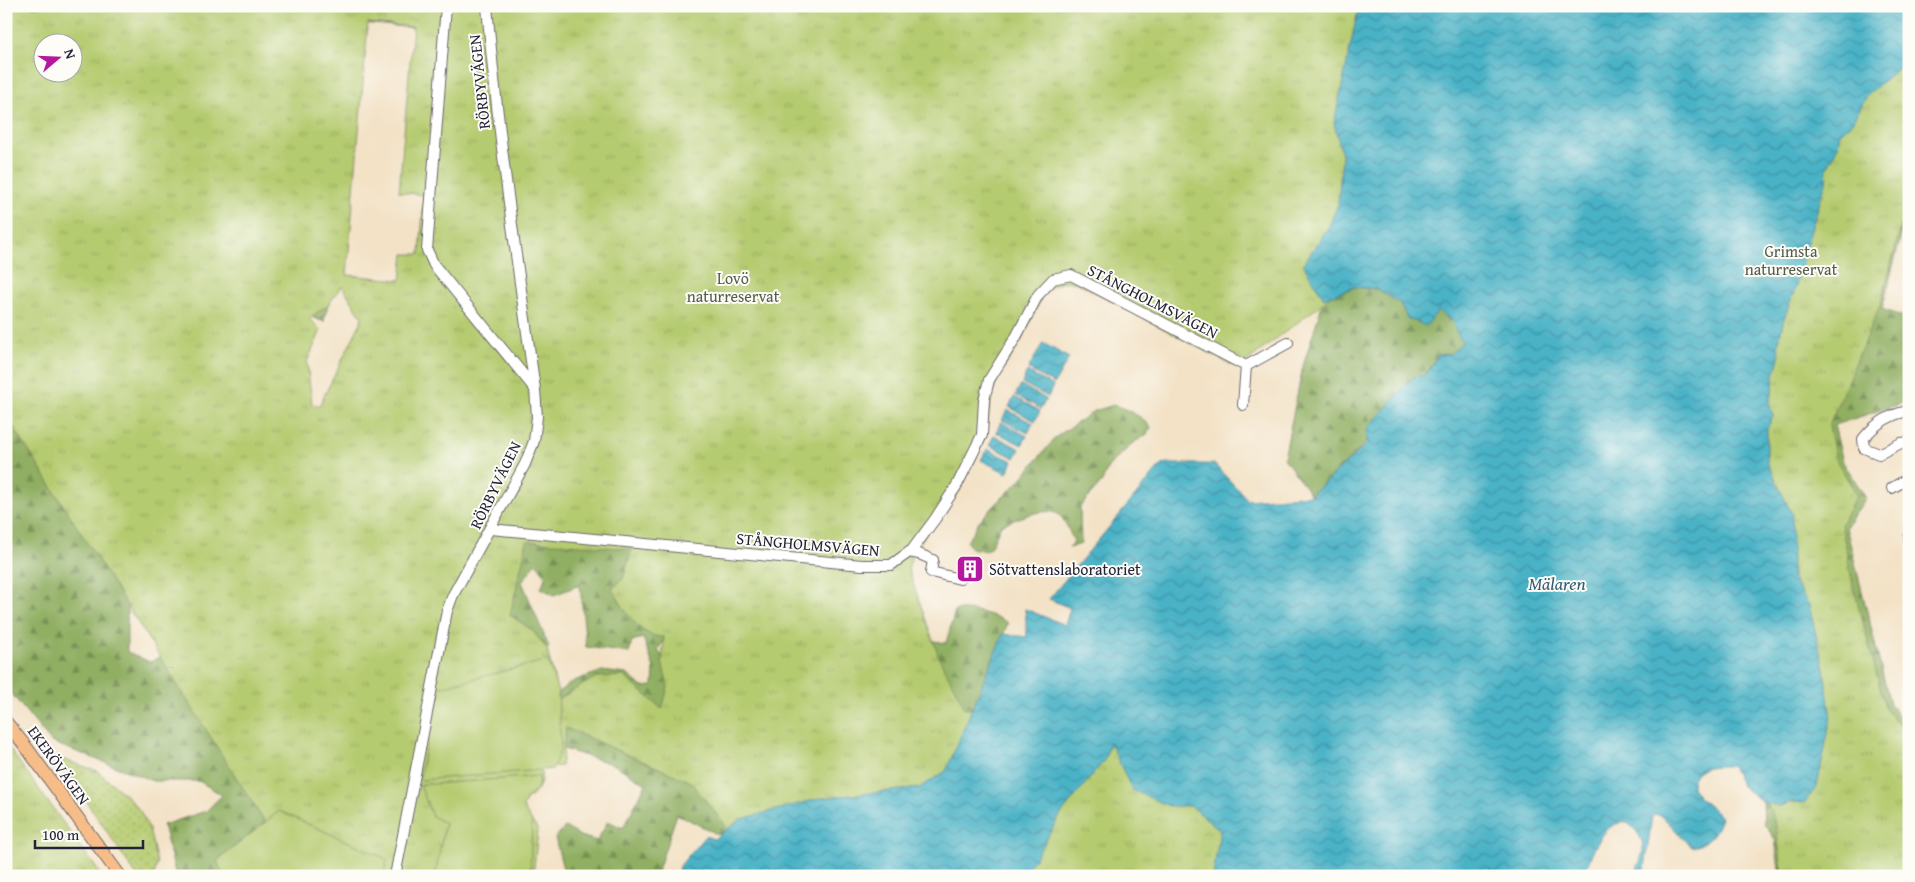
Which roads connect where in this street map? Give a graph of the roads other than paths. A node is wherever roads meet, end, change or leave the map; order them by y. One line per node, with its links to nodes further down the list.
1 (446, 6): 5 (street)
2 (487, 6): 5 (street, RÖRBYVÄGEN)
3 (1288, 343): 4 (street)
4 (1246, 366): 6 (street); 12 (street, STÅNGHOLMSVÄGEN)
5 (536, 389): 11 (street, RÖRBYVÄGEN)
6 (1243, 405)
7 (1909, 411): 8 (street)
8 (1909, 442)
9 (1909, 478): 10 (street)
10 (1892, 488)
11 (491, 529): 12 (street, STÅNGHOLMSVÄGEN); 16 (street, RÖRBYVÄGEN)
12 (909, 552): 13 (street)
13 (961, 576)
14 (6, 722): 15 (main road, EKERÖVÄGEN)
15 (120, 876)
16 (395, 876)

